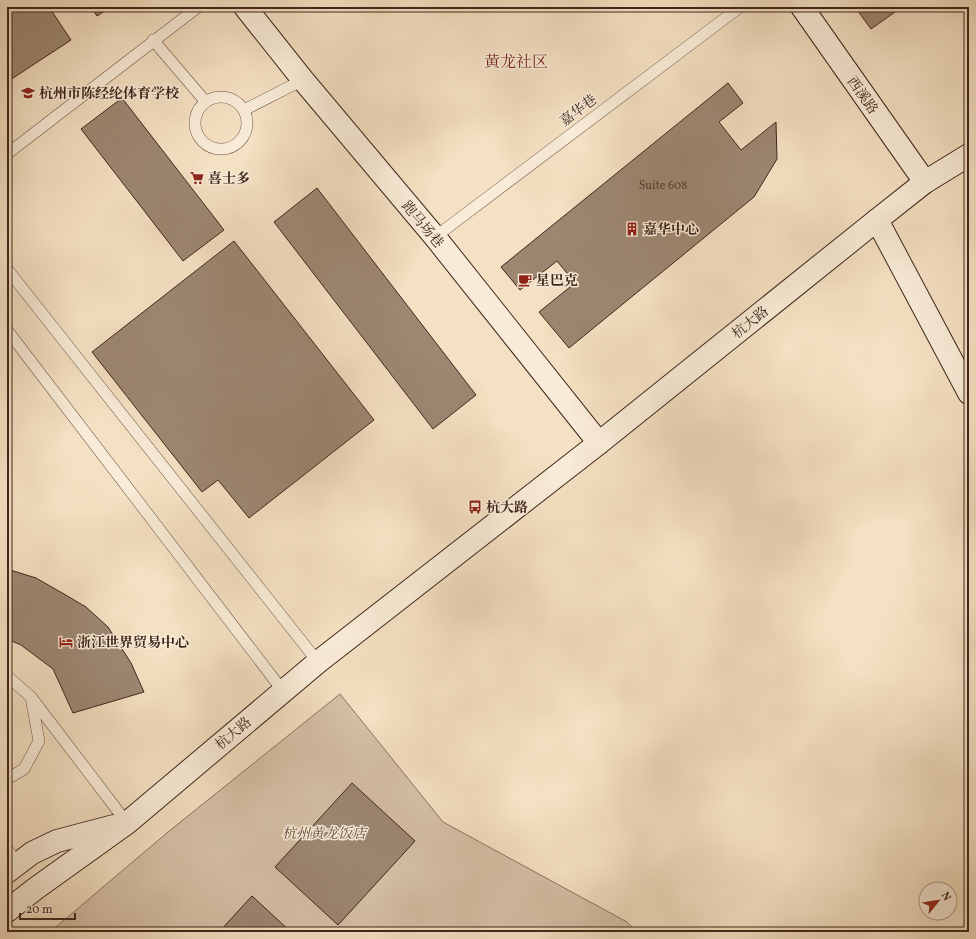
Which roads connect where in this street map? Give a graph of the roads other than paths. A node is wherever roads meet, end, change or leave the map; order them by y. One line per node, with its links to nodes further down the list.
1 (198, 7): 5 (lane)
2 (245, 7): 6 (main road, 跑马场巷)
3 (740, 7): 13 (lane, 嘉华巷)
4 (802, 7): 11 (main road, 西溪路)
5 (153, 40): 7 (lane); 9 (lane)
6 (303, 80): 8 (lane); 13 (main road, 跑马场巷)
7 (205, 101): 8 (lane); 8 (lane)
8 (244, 110)
9 (7, 154)
10 (969, 155): 11 (main road, 杭大路)
11 (925, 182): 12 (main road, 杭大路)
12 (877, 220): 16 (main road); 17 (main road, 杭大路)
13 (435, 237): 17 (main road, 跑马场巷)
14 (7, 269): 18 (lane)
15 (7, 330): 20 (lane)
16 (969, 393)
17 (599, 443): 18 (main road, 杭大路)
18 (318, 662): 20 (main road, 杭大路)
19 (7, 676): 21 (lane)
20 (283, 691): 23 (main road, 杭大路)
21 (31, 697): 22 (lane); 23 (lane)
22 (7, 779)
23 (127, 823): 24 (main road); 25 (main road, 杭大路)
24 (10, 861)
25 (7, 911)

